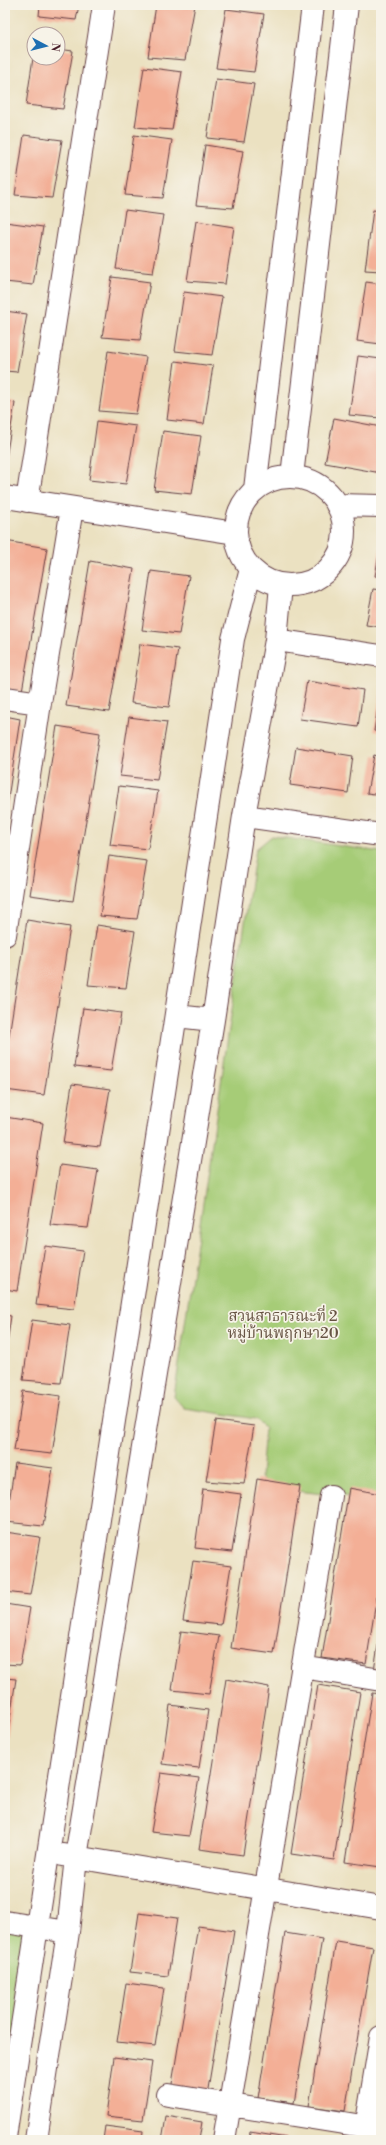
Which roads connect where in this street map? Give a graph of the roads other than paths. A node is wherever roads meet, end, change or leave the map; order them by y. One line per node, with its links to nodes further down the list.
1 (104, 5): 7 (street)
2 (313, 5): 5 (street)
3 (347, 5): 4 (street)
4 (292, 476): 5 (street); 8 (street)
5 (255, 489): 11 (street)
6 (5, 497): 7 (street)
7 (27, 501): 10 (street)
8 (337, 504): 9 (street); 13 (street)
9 (381, 506)
10 (72, 508): 11 (street); 17 (street)
11 (236, 533): 12 (street)
12 (251, 569): 13 (street); 22 (street)
13 (281, 585): 14 (street)
14 (276, 640): 15 (street); 18 (street)
15 (381, 656)
16 (5, 698): 17 (street)
17 (40, 703): 20 (street)
18 (244, 816): 19 (street); 23 (street)
19 (381, 835)
20 (8, 901): 21 (street)
21 (5, 935)
22 (176, 1016): 23 (street); 27 (street)
23 (213, 1020): 28 (street)
24 (331, 1496): 25 (street)
25 (302, 1667): 26 (street); 29 (street)
26 (381, 1680)
27 (48, 1852): 28 (street); 32 (street)
28 (76, 1857): 29 (street); 33 (street)
29 (266, 1889): 30 (street); 36 (street)
30 (381, 1908)
31 (5, 1922): 32 (street)
32 (36, 1928): 33 (street); 38 (street)
33 (68, 1932): 39 (street)
34 (381, 2037): 37 (street)
35 (168, 2095): 36 (street)
36 (230, 2105): 37 (street); 40 (street)
37 (371, 2132)
38 (5, 2137)
39 (36, 2140)
40 (224, 2140)

